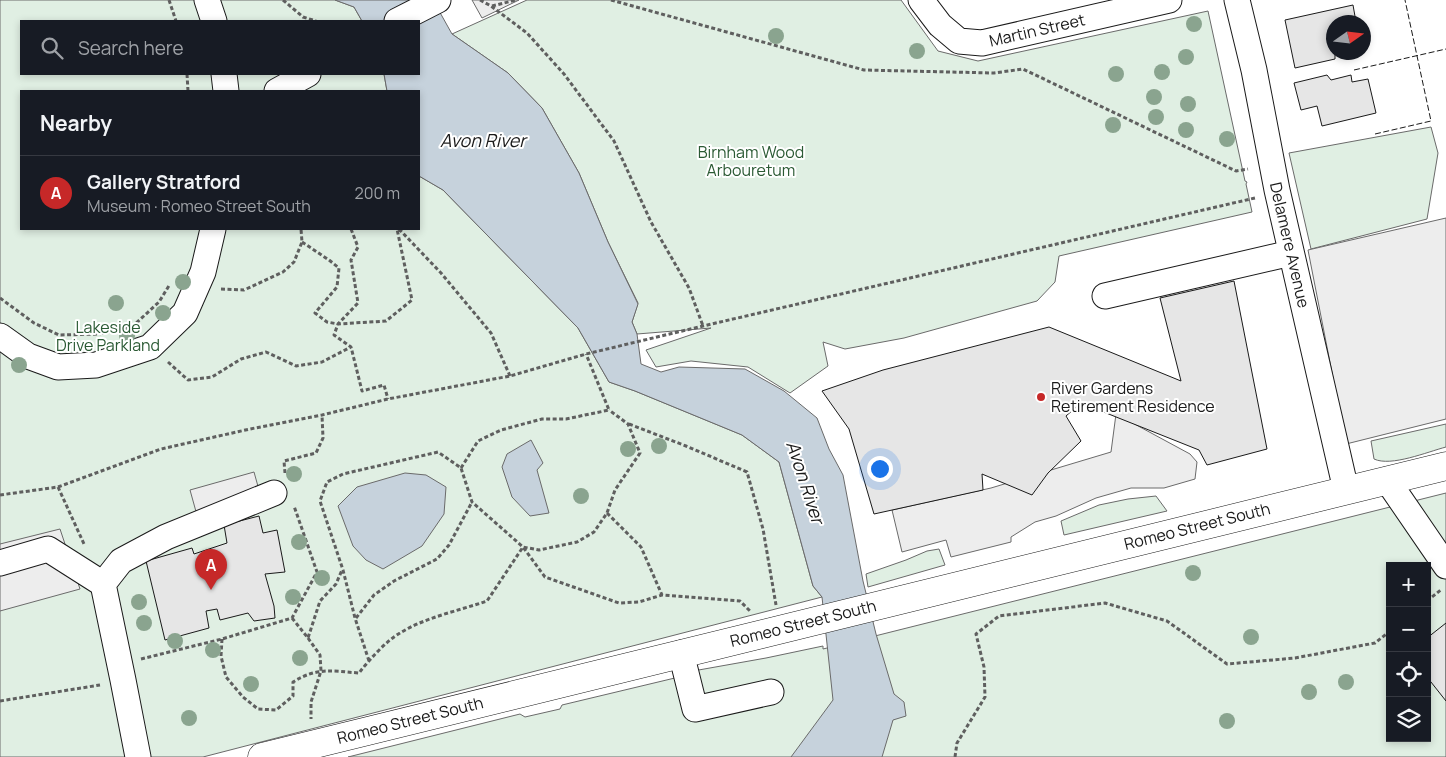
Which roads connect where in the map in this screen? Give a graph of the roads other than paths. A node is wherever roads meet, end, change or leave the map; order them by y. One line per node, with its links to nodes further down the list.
1 (207, 0): 6 (street)
2 (438, 0): 7 (street)
3 (921, 0): 4 (street, Martin Street)
4 (1169, 0)
5 (1237, 0): 13 (street, Delamere Avenue)
6 (214, 20)
7 (399, 20)
8 (224, 75): 10 (street)
9 (306, 75): 11 (street)
10 (226, 90)
11 (279, 90)
12 (218, 231): 15 (street)
13 (1291, 253): 14 (street); 19 (street, Delamere Avenue)
14 (1105, 296)
15 (0, 336)
16 (1446, 466): 17 (main road, Romeo Street South)
17 (1386, 480): 19 (main road, Romeo Street South); 21 (street)
18 (281, 490): 22 (street)
19 (1346, 490): 23 (main road, Romeo Street South)
20 (0, 563): 22 (street)
21 (1446, 566)
22 (102, 584): 25 (street)
23 (681, 653): 24 (street); 26 (main road, Romeo Street South)
24 (771, 692)
25 (138, 757)
26 (262, 757)

